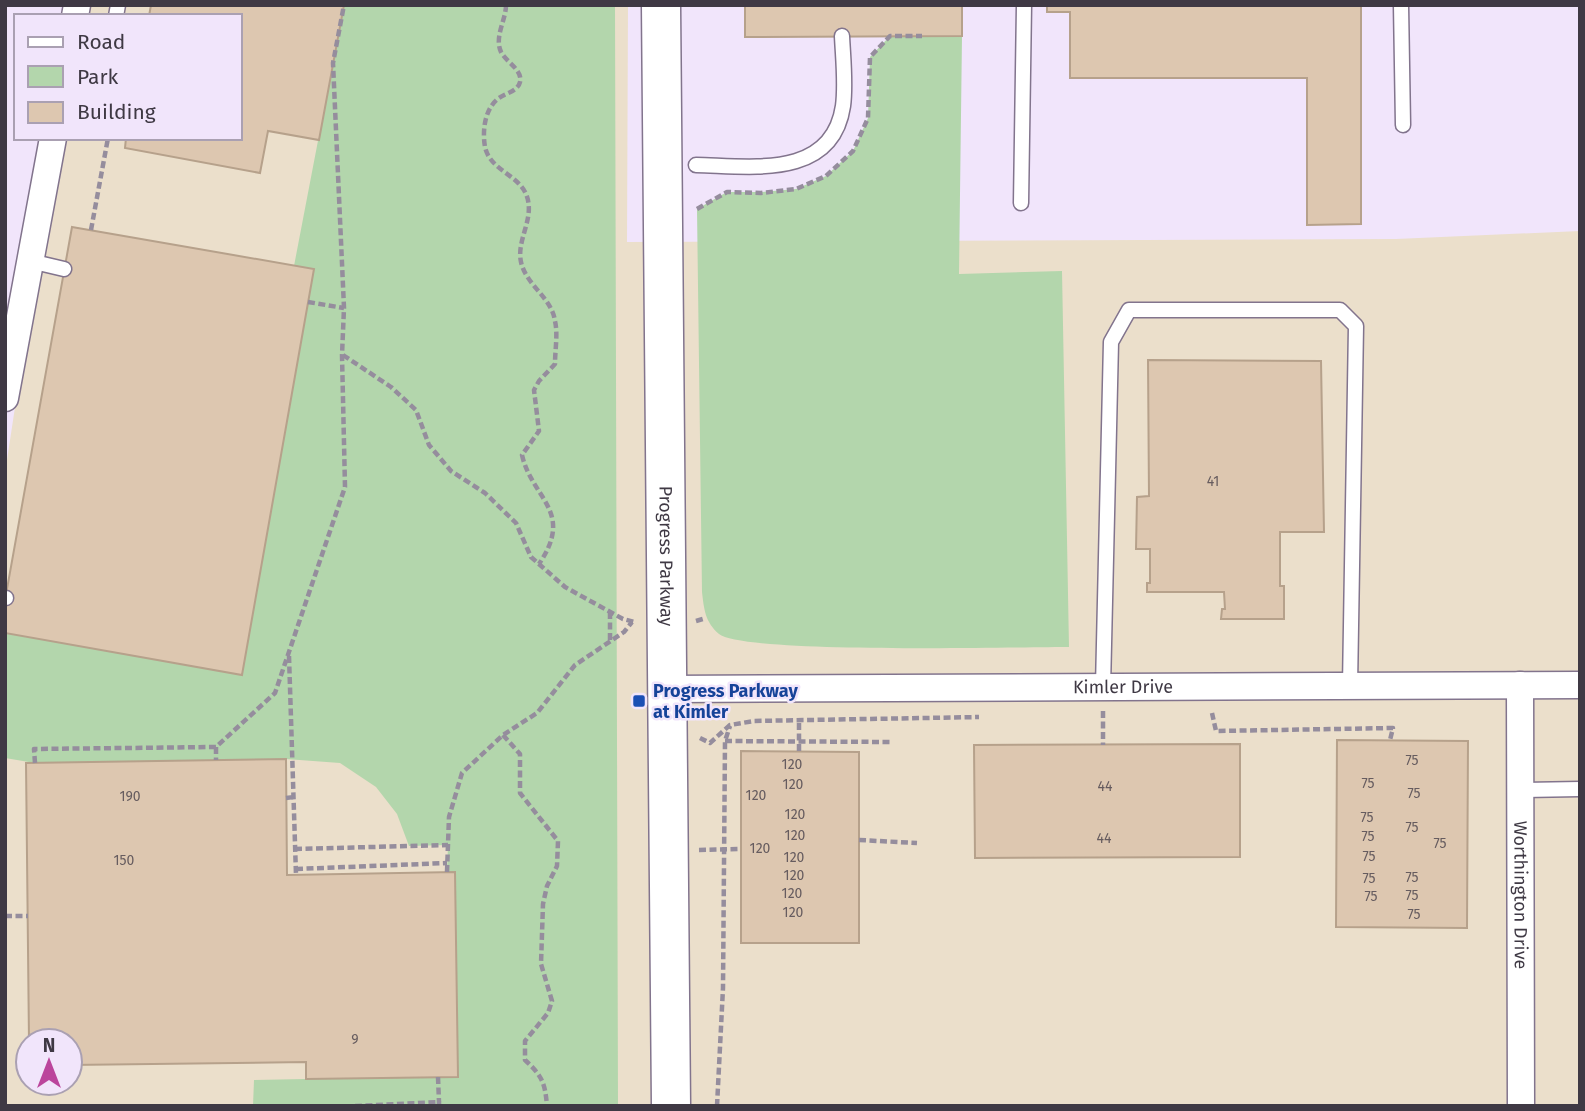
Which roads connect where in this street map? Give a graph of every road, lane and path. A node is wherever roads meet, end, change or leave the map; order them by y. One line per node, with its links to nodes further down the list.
1 (344, 5): 16 (path)
2 (506, 5): 19 (path)
3 (662, 5): 27 (street, Progress Parkway)
4 (1024, 5): 11 (lane)
5 (1401, 5): 7 (lane)
6 (842, 36): 10 (lane)
7 (1402, 125)
8 (53, 140): 13 (street)
9 (108, 140): 12 (path)
10 (696, 165)
11 (1021, 203)
12 (91, 230)
13 (30, 261): 14 (lane); 18 (street)
14 (64, 269)
15 (308, 302): 16 (path)
16 (344, 308): 17 (path)
17 (342, 355): 19 (path); 22 (path)
18 (5, 398)
19 (539, 564): 20 (path)
20 (610, 611): 21 (path); 21 (path)
21 (610, 641): 33 (path)
22 (289, 652): 38 (path); 43 (path)
23 (1520, 685): 24 (street, Kimler Drive); 25 (street, Kimler Drive); 42 (street, Worthington Drive)
24 (1580, 685)
25 (1350, 686): 26 (street, Kimler Drive); 26 (lane)
26 (1103, 687): 27 (street, Kimler Drive)
27 (668, 690): 49 (street, Progress Parkway)
28 (1198, 713): 34 (path)
29 (1103, 714): 30 (path)
30 (1090, 715)
31 (983, 717): 32 (path)
32 (730, 725): 35 (path); 37 (path)
33 (503, 735): 47 (path); 59 (path)
34 (1390, 740)
35 (725, 741): 36 (path); 50 (path)
36 (892, 741)
37 (710, 743)
38 (216, 747): 39 (path); 40 (path)
39 (216, 760)
40 (35, 763)
41 (1580, 789): 42 (lane)
42 (1520, 790): 62 (street, Worthington Drive)
43 (294, 797): 44 (path); 48 (path)
44 (286, 798)
45 (859, 840): 46 (path)
46 (917, 844)
47 (448, 845): 48 (path); 52 (path)
48 (295, 849): 52 (path)
49 (670, 849): 50 (path); 60 (street, Progress Parkway)
50 (724, 849): 51 (path); 61 (path)
51 (741, 849)
52 (447, 863): 53 (path)
53 (447, 872)
54 (5, 916): 55 (path)
55 (28, 916)
56 (438, 1077): 57 (path)
57 (439, 1104): 58 (path)
58 (355, 1106)
59 (547, 1106)
60 (671, 1106)
61 (717, 1106)
62 (1521, 1106)

